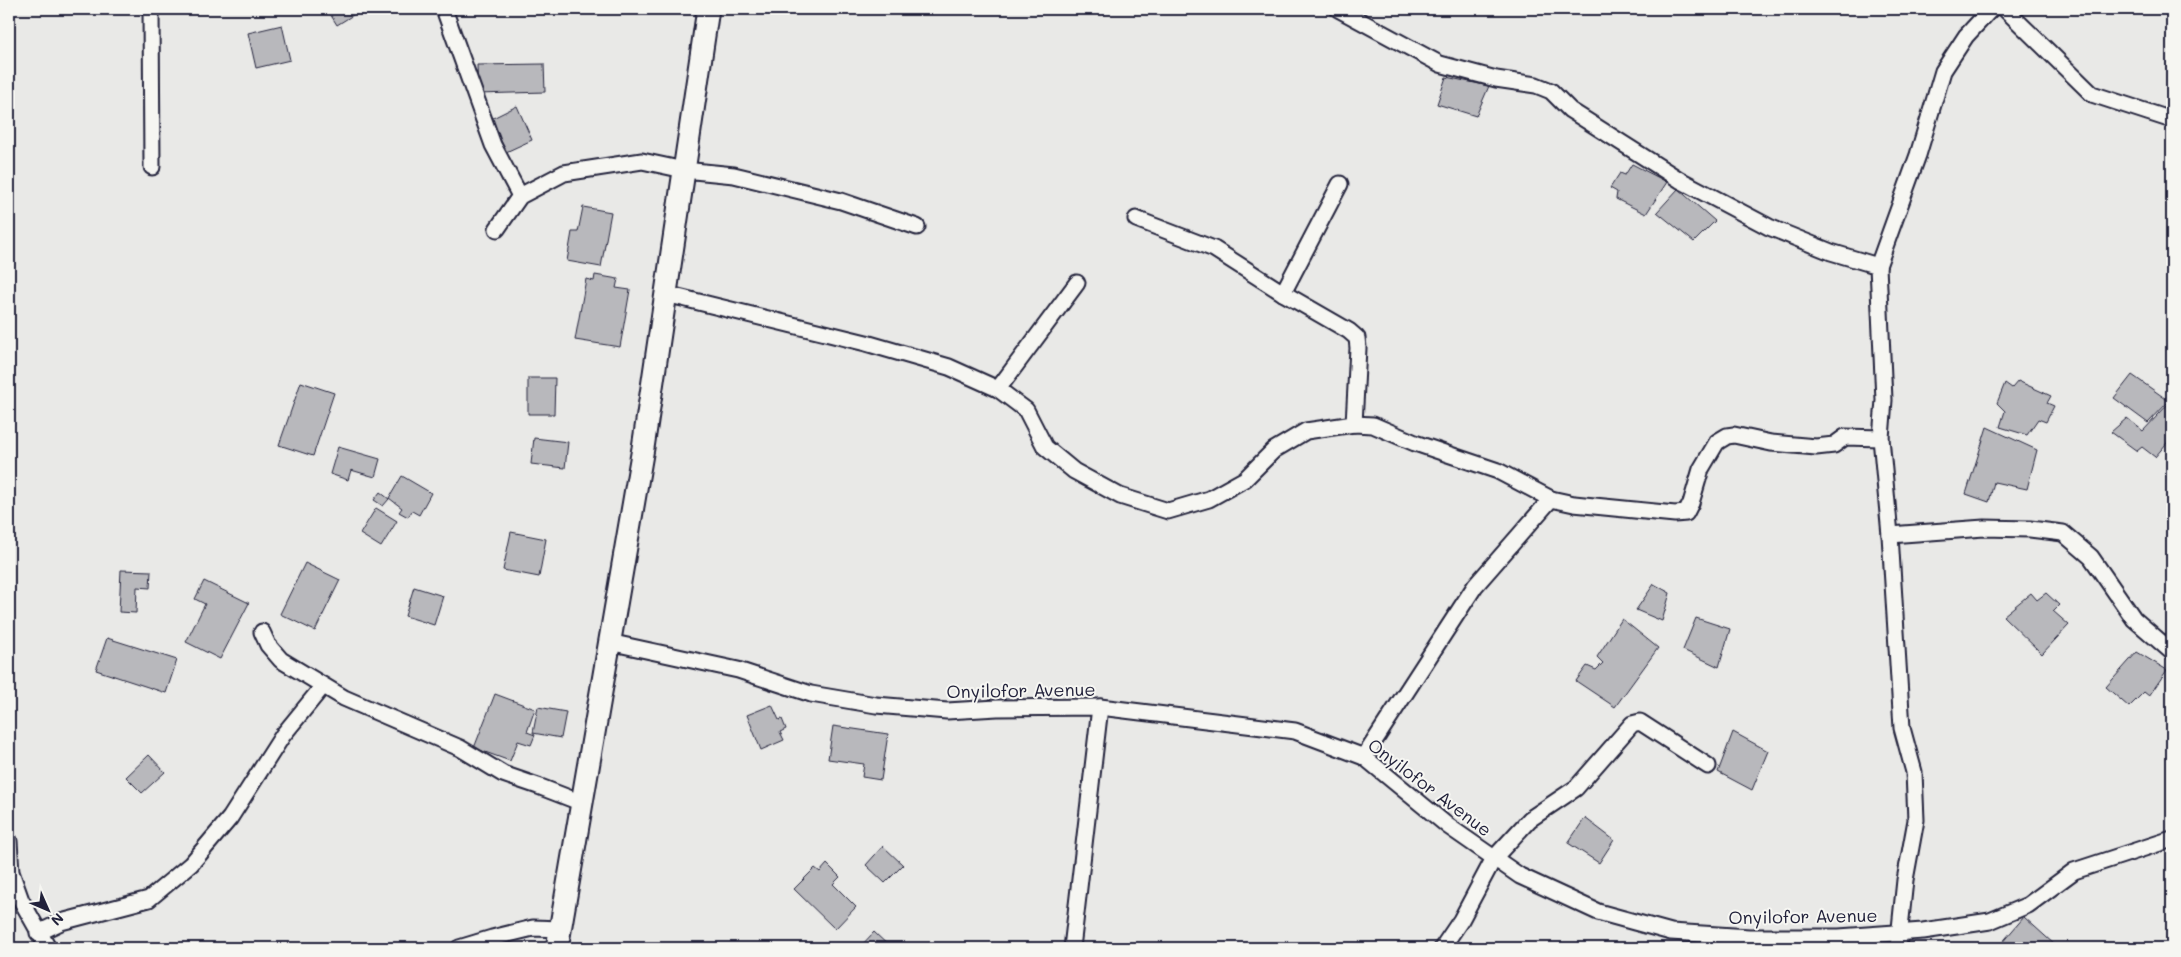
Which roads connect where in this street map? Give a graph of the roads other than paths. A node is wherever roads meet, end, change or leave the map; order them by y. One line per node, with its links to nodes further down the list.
1 (151, 9): 8 (street)
2 (444, 9): 11 (street)
3 (708, 9): 9 (main road)
4 (1338, 9): 15 (street)
5 (1991, 9): 15 (street)
6 (2005, 9): 7 (street)
7 (2172, 120)
8 (152, 167)
9 (684, 170): 11 (street); 13 (street); 18 (main road)
10 (1340, 184): 17 (street)
11 (520, 196): 14 (street)
12 (1136, 219): 17 (street)
13 (917, 227)
14 (497, 229)
15 (1878, 266): 21 (street)
16 (1077, 283): 19 (street)
17 (1283, 293): 20 (street)
18 (666, 294): 19 (street); 25 (main road)
19 (998, 389): 20 (street)
20 (1354, 424): 22 (street)
21 (1881, 438): 22 (street); 23 (street)
22 (1551, 499): 29 (street)
23 (1890, 535): 26 (street); 36 (street)
24 (262, 632): 27 (street)
25 (609, 642): 28 (street, Onyilofor Avenue); 31 (main road)
26 (2172, 652)
27 (323, 686): 31 (street); 35 (street)
28 (1100, 707): 29 (street, Onyilofor Avenue); 40 (street)
29 (1364, 757): 34 (street, Onyilofor Avenue)
30 (1708, 766): 34 (street)
31 (582, 803): 37 (main road)
32 (2172, 839): 36 (street, Onyilofor Avenue)
33 (9, 840): 35 (street)
34 (1494, 858): 36 (street, Onyilofor Avenue); 41 (street)
35 (38, 933): 38 (street)
36 (1899, 933): 42 (street)
37 (559, 939): 39 (street)
38 (48, 948)
39 (459, 948)
40 (1072, 948)
41 (1442, 948)
42 (1898, 948)

